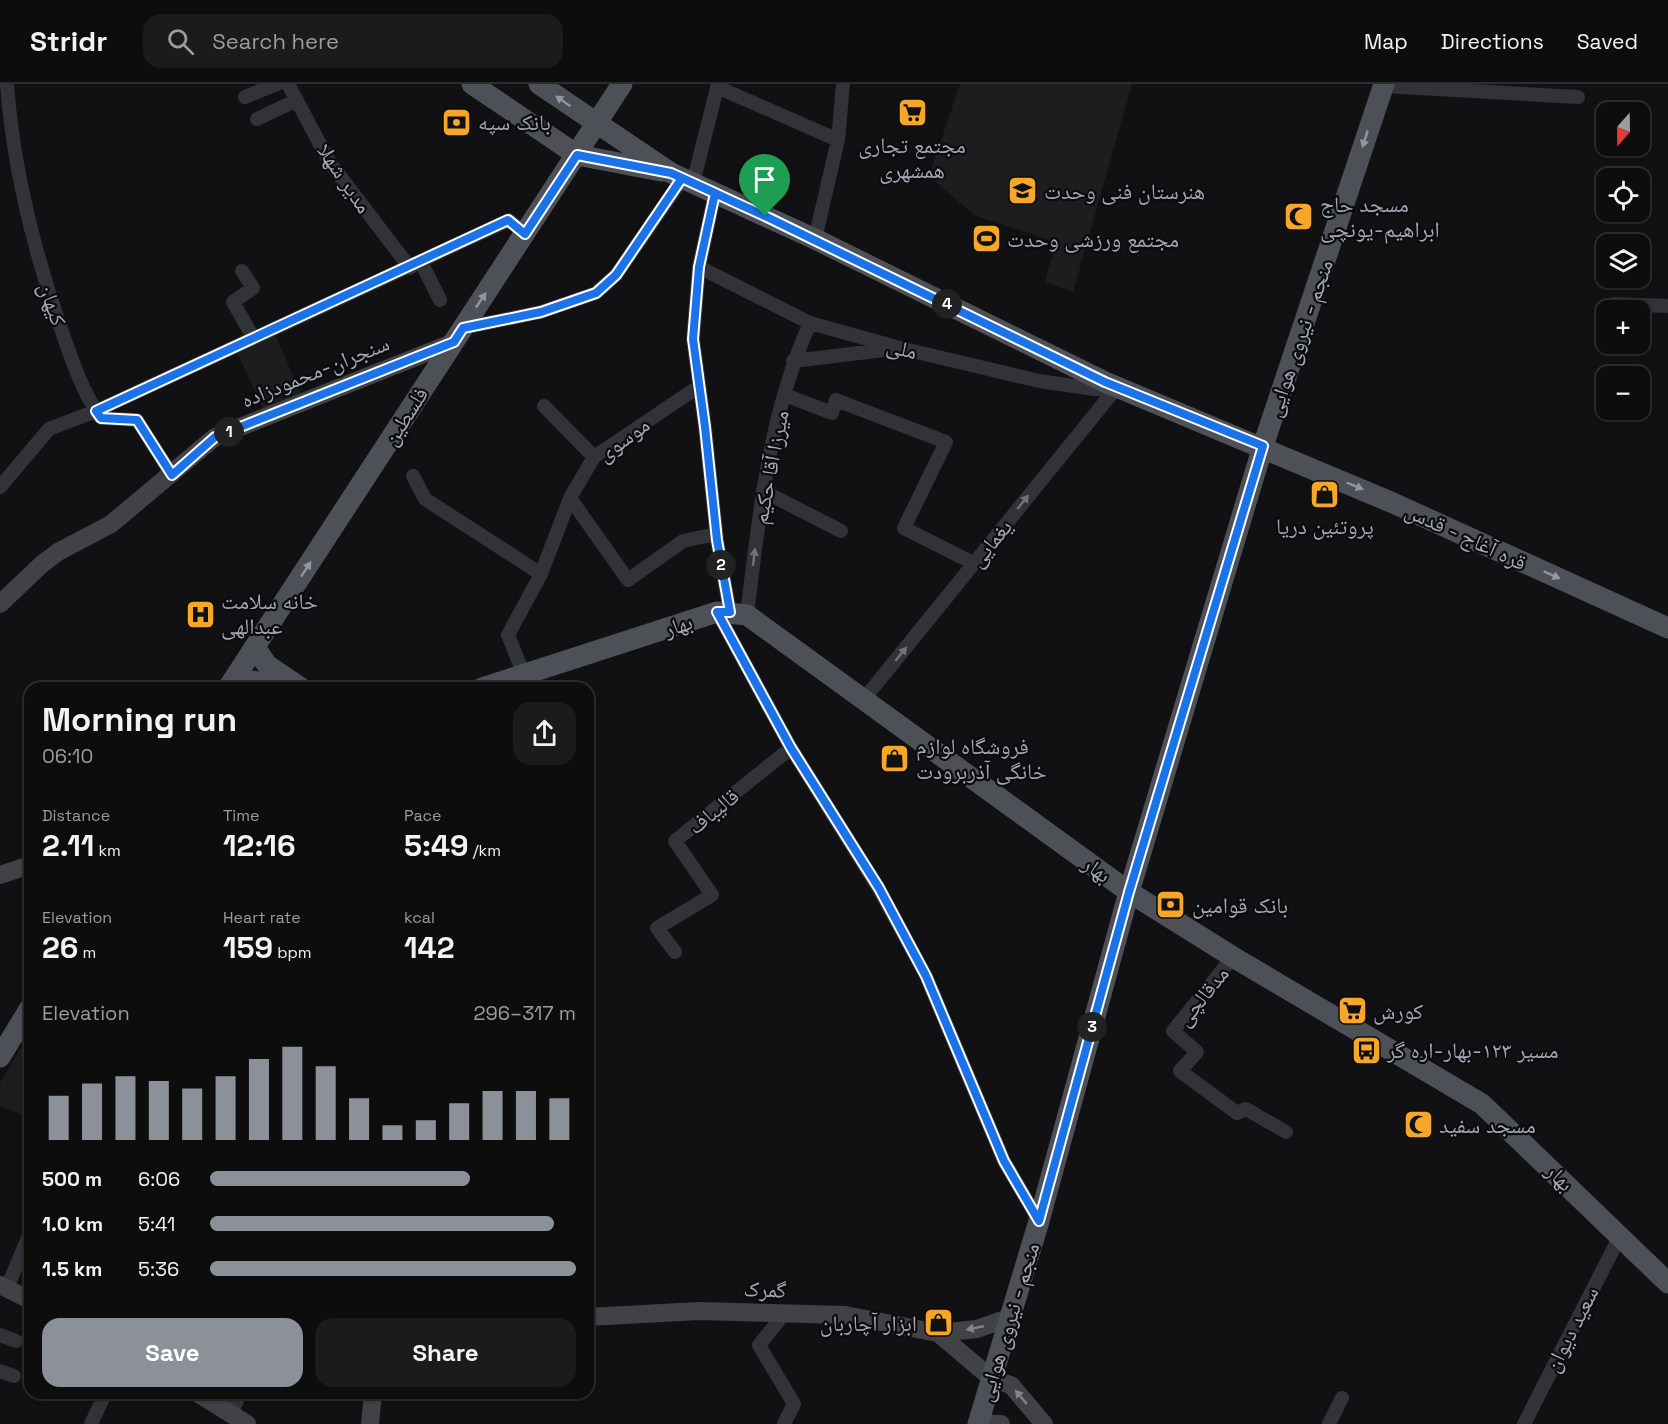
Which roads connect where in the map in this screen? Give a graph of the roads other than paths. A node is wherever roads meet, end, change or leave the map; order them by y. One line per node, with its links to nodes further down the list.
1 (8, 84): 37 (street, کیهان)
2 (277, 84): 11 (street)
3 (288, 84): 13 (street, مدیر شهلا)
4 (472, 84): 17 (main road)
5 (539, 84): 15 (main road, one-way to 5)
6 (608, 84): 15 (main road, فلسطین)
7 (622, 84): 15 (main road, فلسطین)
8 (843, 84): 16 (street)
9 (1384, 85): 12 (street); 38 (main road, منجم - نیروی هوایی, one-way to 38)
10 (717, 86): 16 (street); 18 (street)
11 (245, 97)
12 (1578, 98)
13 (297, 100): 14 (street); 22 (street, مدیر شهلا)
14 (256, 119)
15 (593, 121): 17 (main road, فلسطین); 18 (main road)
16 (838, 140): 21 (street)
17 (572, 151): 18 (main road); 20 (main road, فلسطین)
18 (682, 178): 19 (main road, قره آغاج - قدس); 29 (street)
19 (715, 193): 21 (main road, قره آغاج - قدس); 23 (street)
20 (525, 234): 22 (street); 29 (main road, فلسطین, one-way to 20)
21 (815, 239): 34 (main road, قره آغاج - قدس)
22 (416, 265): 25 (street, مدیر شهلا); 30 (street)
23 (699, 267): 28 (street, ملی); 33 (street)
24 (242, 271): 30 (street)
25 (440, 300)
26 (1650, 305): 27 (street)
27 (1668, 306)
28 (810, 323): 31 (street, ملی); 32 (street, میرزا آقا حکیم)
29 (458, 335): 40 (street, سنجران-محمودزاده); 52 (main road, فلسطین, one-way to 29)
30 (253, 337): 37 (street)
31 (900, 348): 32 (street); 34 (street, ملی)
32 (793, 361): 35 (street, میرزا آقا حکیم)
33 (698, 387): 39 (street, موسوی); 46 (street)
34 (1117, 387): 38 (main road, قره آغاج - قدس); 47 (street, یغمایی, one-way to 34)
35 (784, 395): 43 (street, میرزا آقا حکیم); 47 (street)
36 (544, 406): 39 (street)
37 (96, 411): 40 (street); 42 (street)
38 (1263, 446): 51 (main road, قره آغاج - قدس, one-way to 51); 61 (main road, منجم - نیروی هوایی)
39 (594, 457): 44 (street, موسوی)
40 (172, 475): 49 (street, سنجران-محمودزاده)
41 (413, 476): 48 (street)
42 (0, 487)
43 (763, 491): 45 (street); 50 (street, میرزا آقا حکیم, one-way to 43)
44 (570, 498): 46 (street); 48 (street, موسوی)
45 (841, 531)
46 (716, 534): 50 (street)
47 (974, 563): 57 (street, یغمایی, one-way to 47)
48 (541, 574): 53 (street, موسوی)
49 (0, 604)
50 (731, 613): 53 (main road, بهار); 57 (main road, بهار); 58 (street)
51 (1668, 627)
52 (255, 647): 54 (main road, فلسطین); 55 (main road)
53 (524, 675): 56 (main road, بهار)
54 (232, 682)
55 (292, 682)
56 (501, 682)
57 (864, 699): 61 (main road, بهار)
58 (791, 748): 62 (street, قالیباف); 67 (street)
59 (24, 867): 60 (street)
60 (0, 875)
61 (1129, 892): 63 (main road, بهار); 67 (main road, منجم - نیروی هوایی)
62 (675, 952)
63 (1233, 957): 66 (street, مدقالچی); 68 (main road, بهار)
64 (24, 1016): 65 (main road)
65 (3, 1045)
66 (1286, 1132)
67 (1039, 1221): 75 (main road, منجم - نیروی هوایی)
68 (1620, 1236): 70 (main road, بهار); 96 (street, سعید دیوان)
69 (24, 1245): 71 (street)
70 (1668, 1283)
71 (4, 1287): 72 (street)
72 (24, 1297)
73 (784, 1314): 74 (street, گمرک); 76 (street, گمرک); 91 (street)
74 (594, 1317)
75 (1011, 1317): 76 (street, گمرک, one-way to 76); 81 (main road, منجم - نیروی هوایی)
76 (938, 1333): 81 (street, گمرک)
77 (0, 1335): 78 (street)
78 (16, 1341)
79 (0, 1371): 80 (street)
80 (14, 1376)
81 (992, 1379): 92 (main road, منجم - نیروی هوایی); 94 (street, گمرک, one-way to 81)
82 (1342, 1398): 95 (street)
83 (103, 1399): 88 (street)
84 (207, 1399): 87 (street)
85 (238, 1399): 87 (street)
86 (372, 1399): 90 (street)
87 (231, 1414): 89 (street)
88 (91, 1424)
89 (247, 1424)
90 (370, 1424)
91 (784, 1424)
92 (978, 1424): 93 (street)
93 (1001, 1424)
94 (1044, 1424)
95 (1329, 1424)
96 (1524, 1424)

